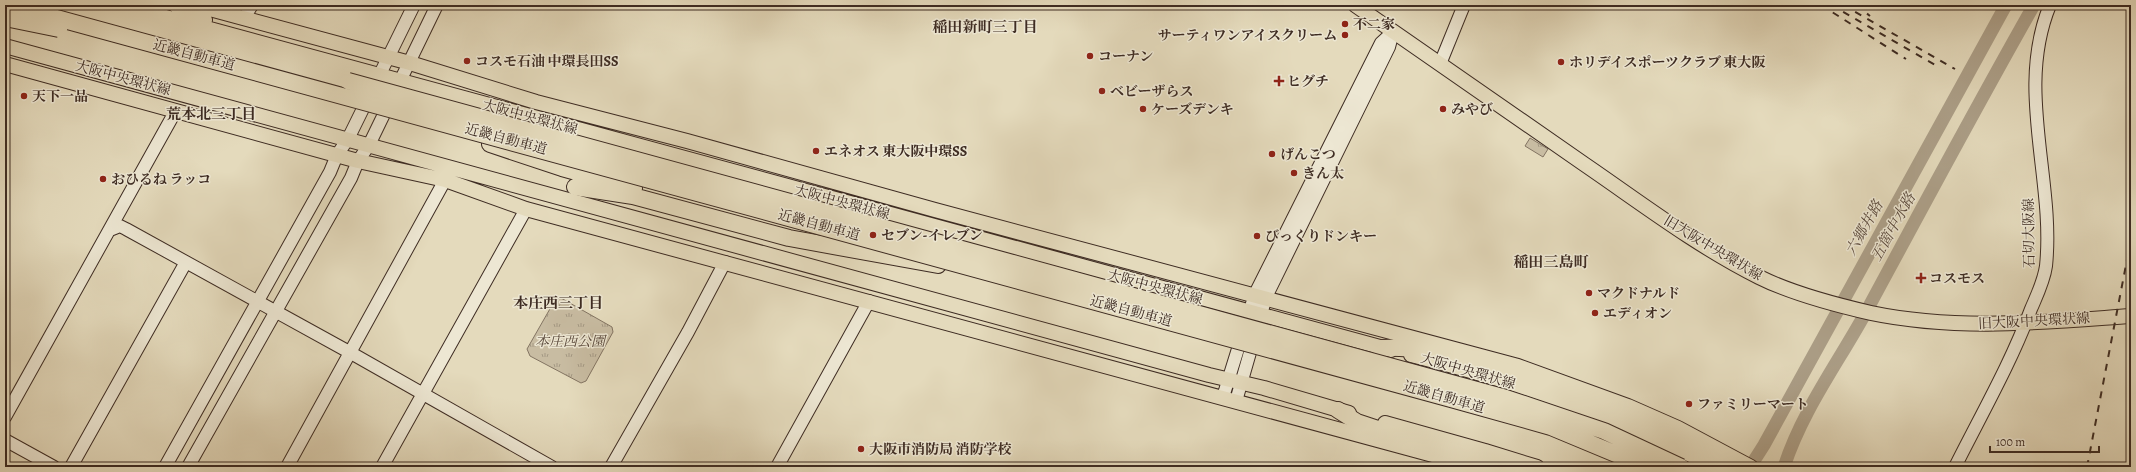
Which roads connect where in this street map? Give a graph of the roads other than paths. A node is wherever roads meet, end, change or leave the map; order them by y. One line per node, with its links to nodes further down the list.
1 (9, 5): 19 (highway, 近畿自動車道, bridge)
2 (14, 5): 15 (street)
3 (68, 5): 25 (highway, 近畿自動車道)
4 (175, 5): 17 (main road)
5 (195, 5): 14 (main road)
6 (252, 5): 14 (street)
7 (414, 5): 20 (street)
8 (437, 5): 21 (street)
9 (1355, 5): 16 (main road, 旧大阪中央環状線)
10 (1464, 5): 23 (street)
11 (2050, 5): 55 (street, 石切大阪線)
12 (123, 6): 17 (main road, 大阪中央環状線); 25 (highway)
13 (5, 18): 19 (highway, bridge)
14 (244, 18): 20 (main road)
15 (5, 22)
16 (1393, 32): 23 (main road, 旧大阪中央環状線); 48 (street)
17 (246, 39): 24 (main road, 大阪中央環状線)
18 (5, 46): 27 (main road, 大阪中央環状線)
19 (174, 50): 29 (highway, 近畿自動車道, bridge)
20 (389, 58): 21 (main road); 24 (street)
21 (410, 63): 26 (street); 33 (main road)
22 (5, 64): 28 (main road)
23 (1440, 64): 55 (main road, 旧大阪中央環状線)
24 (381, 76): 26 (main road, 大阪中央環状線); 32 (street)
25 (348, 81): 80 (highway, 近畿自動車道, bridge)
26 (401, 82): 30 (main road, 大阪中央環状線); 34 (street)
27 (206, 101): 31 (main road); 32 (main road, 大阪中央環状線)
28 (175, 112): 31 (main road); 41 (street)
29 (414, 114): 42 (highway, bridge); 47 (highway, 近畿自動車道, bridge)
30 (581, 130): 33 (main road); 43 (main road, 大阪中央環状線)
31 (261, 135): 35 (main road)
32 (348, 139): 34 (main road, 大阪中央環状線); 35 (street)
33 (688, 140): 40 (main road)
34 (369, 145): 36 (street); 44 (main road, 大阪中央環状線)
35 (337, 155): 36 (main road); 50 (street)
36 (358, 161): 37 (main road); 51 (street)
37 (445, 180): 39 (main road); 58 (street)
38 (576, 187): 47 (highway, bridge)
39 (526, 209): 46 (main road); 61 (street)
40 (935, 210): 43 (main road); 48 (main road)
41 (110, 230): 45 (street); 64 (street)
42 (859, 236)
43 (1015, 249): 53 (main road, 大阪中央環状線)
44 (755, 252): 52 (main road); 59 (main road, 大阪中央環状線)
45 (186, 262): 50 (street); 68 (street)
46 (725, 262): 49 (main road); 74 (street)
47 (1041, 286): 79 (highway, 近畿自動車道, bridge)
48 (1261, 296): 53 (street); 66 (main road)
49 (869, 301): 52 (main road); 75 (street)
50 (258, 302): 51 (street); 69 (street)
51 (275, 312): 58 (street); 70 (street)
52 (908, 312): 56 (main road)
53 (1255, 314): 57 (main road, 大阪中央環状線); 60 (street)
54 (2131, 316): 55 (main road, 旧大阪中央環状線)
55 (2027, 323): 82 (street, 石切大阪線)
56 (980, 331): 59 (main road); 62 (main road)
57 (1380, 348): 66 (highway); 81 (main road, 大阪中央環状線)
58 (351, 353): 61 (street); 71 (street)
59 (1146, 358): 60 (main road, 大阪中央環状線)
60 (1234, 381): 62 (street); 63 (main road, 大阪中央環状線)
61 (423, 395): 72 (street); 73 (street)
62 (1230, 399): 76 (main road)
63 (1338, 410): 77 (highway); 78 (main road, 大阪中央環状線)
64 (5, 417)
65 (5, 440): 67 (street)
66 (1744, 466)
67 (54, 467)
68 (71, 467)
69 (165, 467)
70 (188, 467)
71 (287, 467)
72 (382, 467)
73 (552, 467)
74 (611, 467)
75 (777, 467)
76 (1477, 467)
77 (1506, 467)
78 (1537, 467)
79 (1647, 467)
80 (1681, 467)
81 (1715, 467)
82 (1955, 467)

